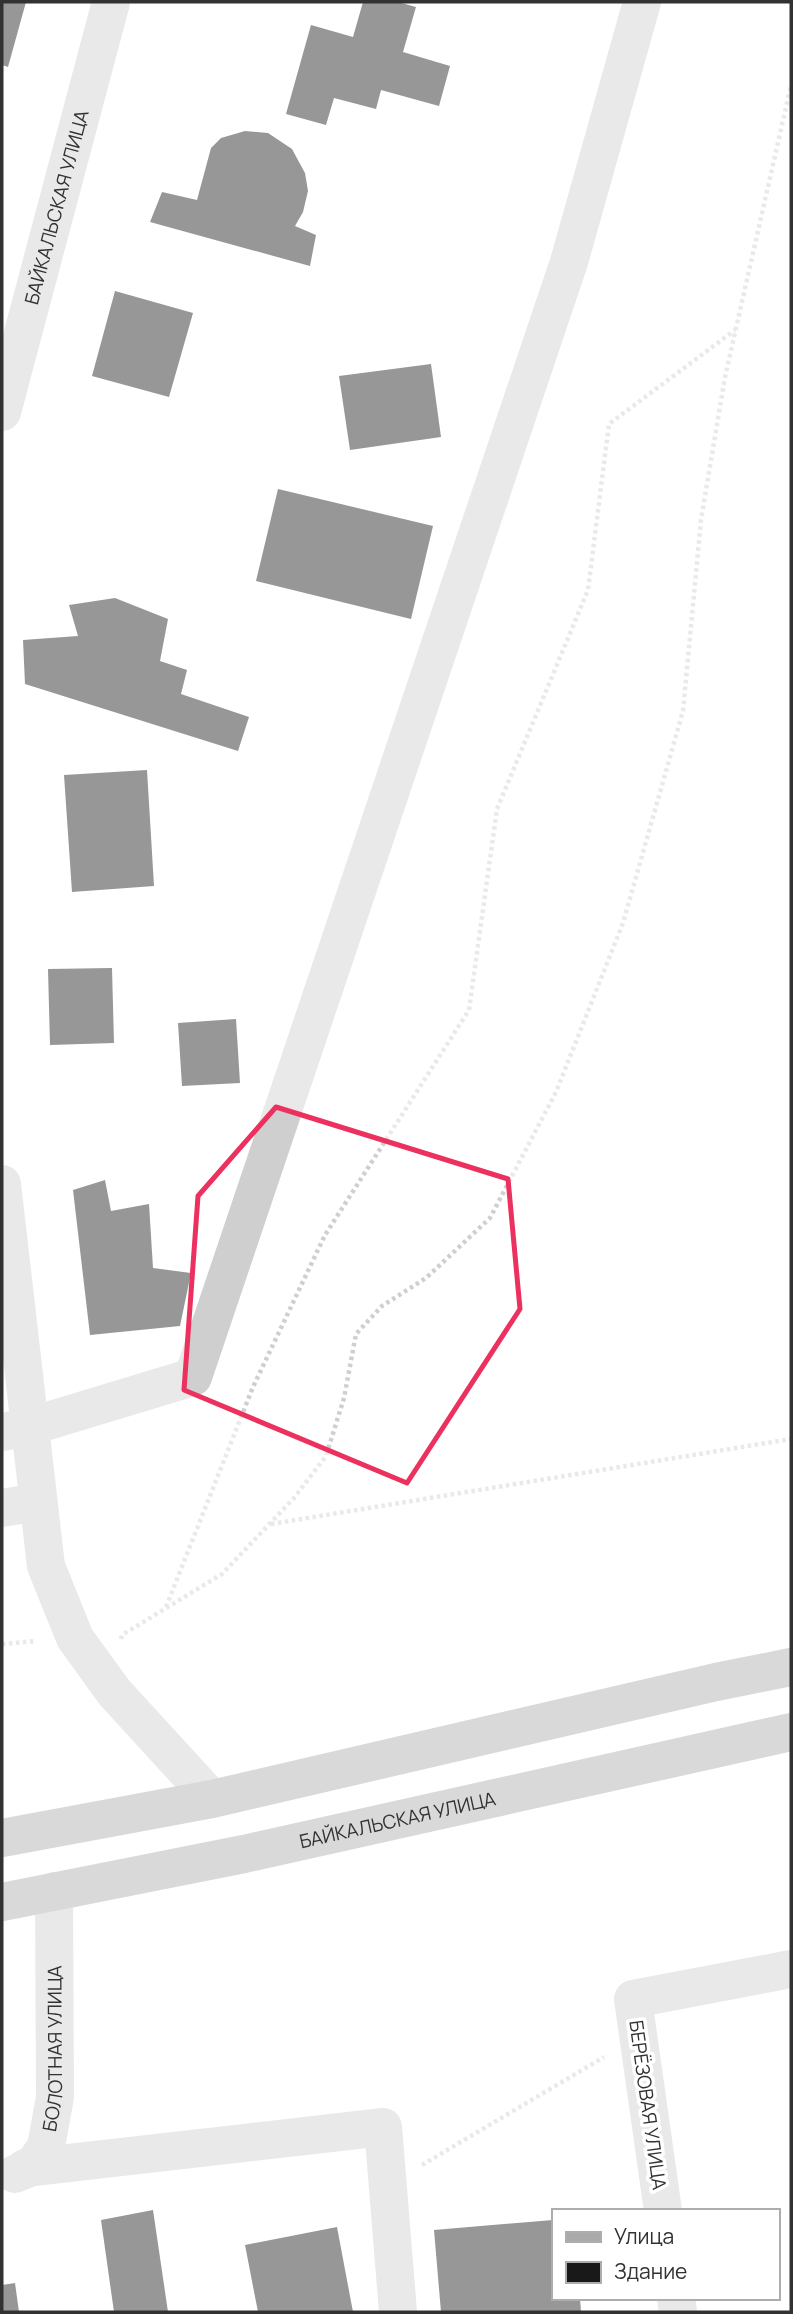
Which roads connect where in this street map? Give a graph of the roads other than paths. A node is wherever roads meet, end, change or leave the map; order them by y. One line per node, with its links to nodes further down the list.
1 (111, 2): 3 (street, БАЙКАЛЬСКАЯ УЛИЦА)
2 (642, 2): 5 (street)
3 (2, 412)
4 (2, 1184): 5 (street)
5 (15, 1429): 6 (street)
6 (20, 1505): 9 (street)
7 (791, 1667): 9 (main road)
8 (791, 1732): 11 (main road, БАЙКАЛЬСКАЯ УЛИЦА)
9 (212, 1799): 10 (main road)
10 (2, 1838)
11 (54, 1891): 12 (main road, БАЙКАЛЬСКАЯ УЛИЦА); 14 (street, БОЛОТНАЯ УЛИЦА)
12 (2, 1902)
13 (791, 1969): 15 (street, БЕРЁЗОВАЯ УЛИЦА)
14 (20, 2171): 16 (street)
15 (663, 2209)
16 (398, 2312)

